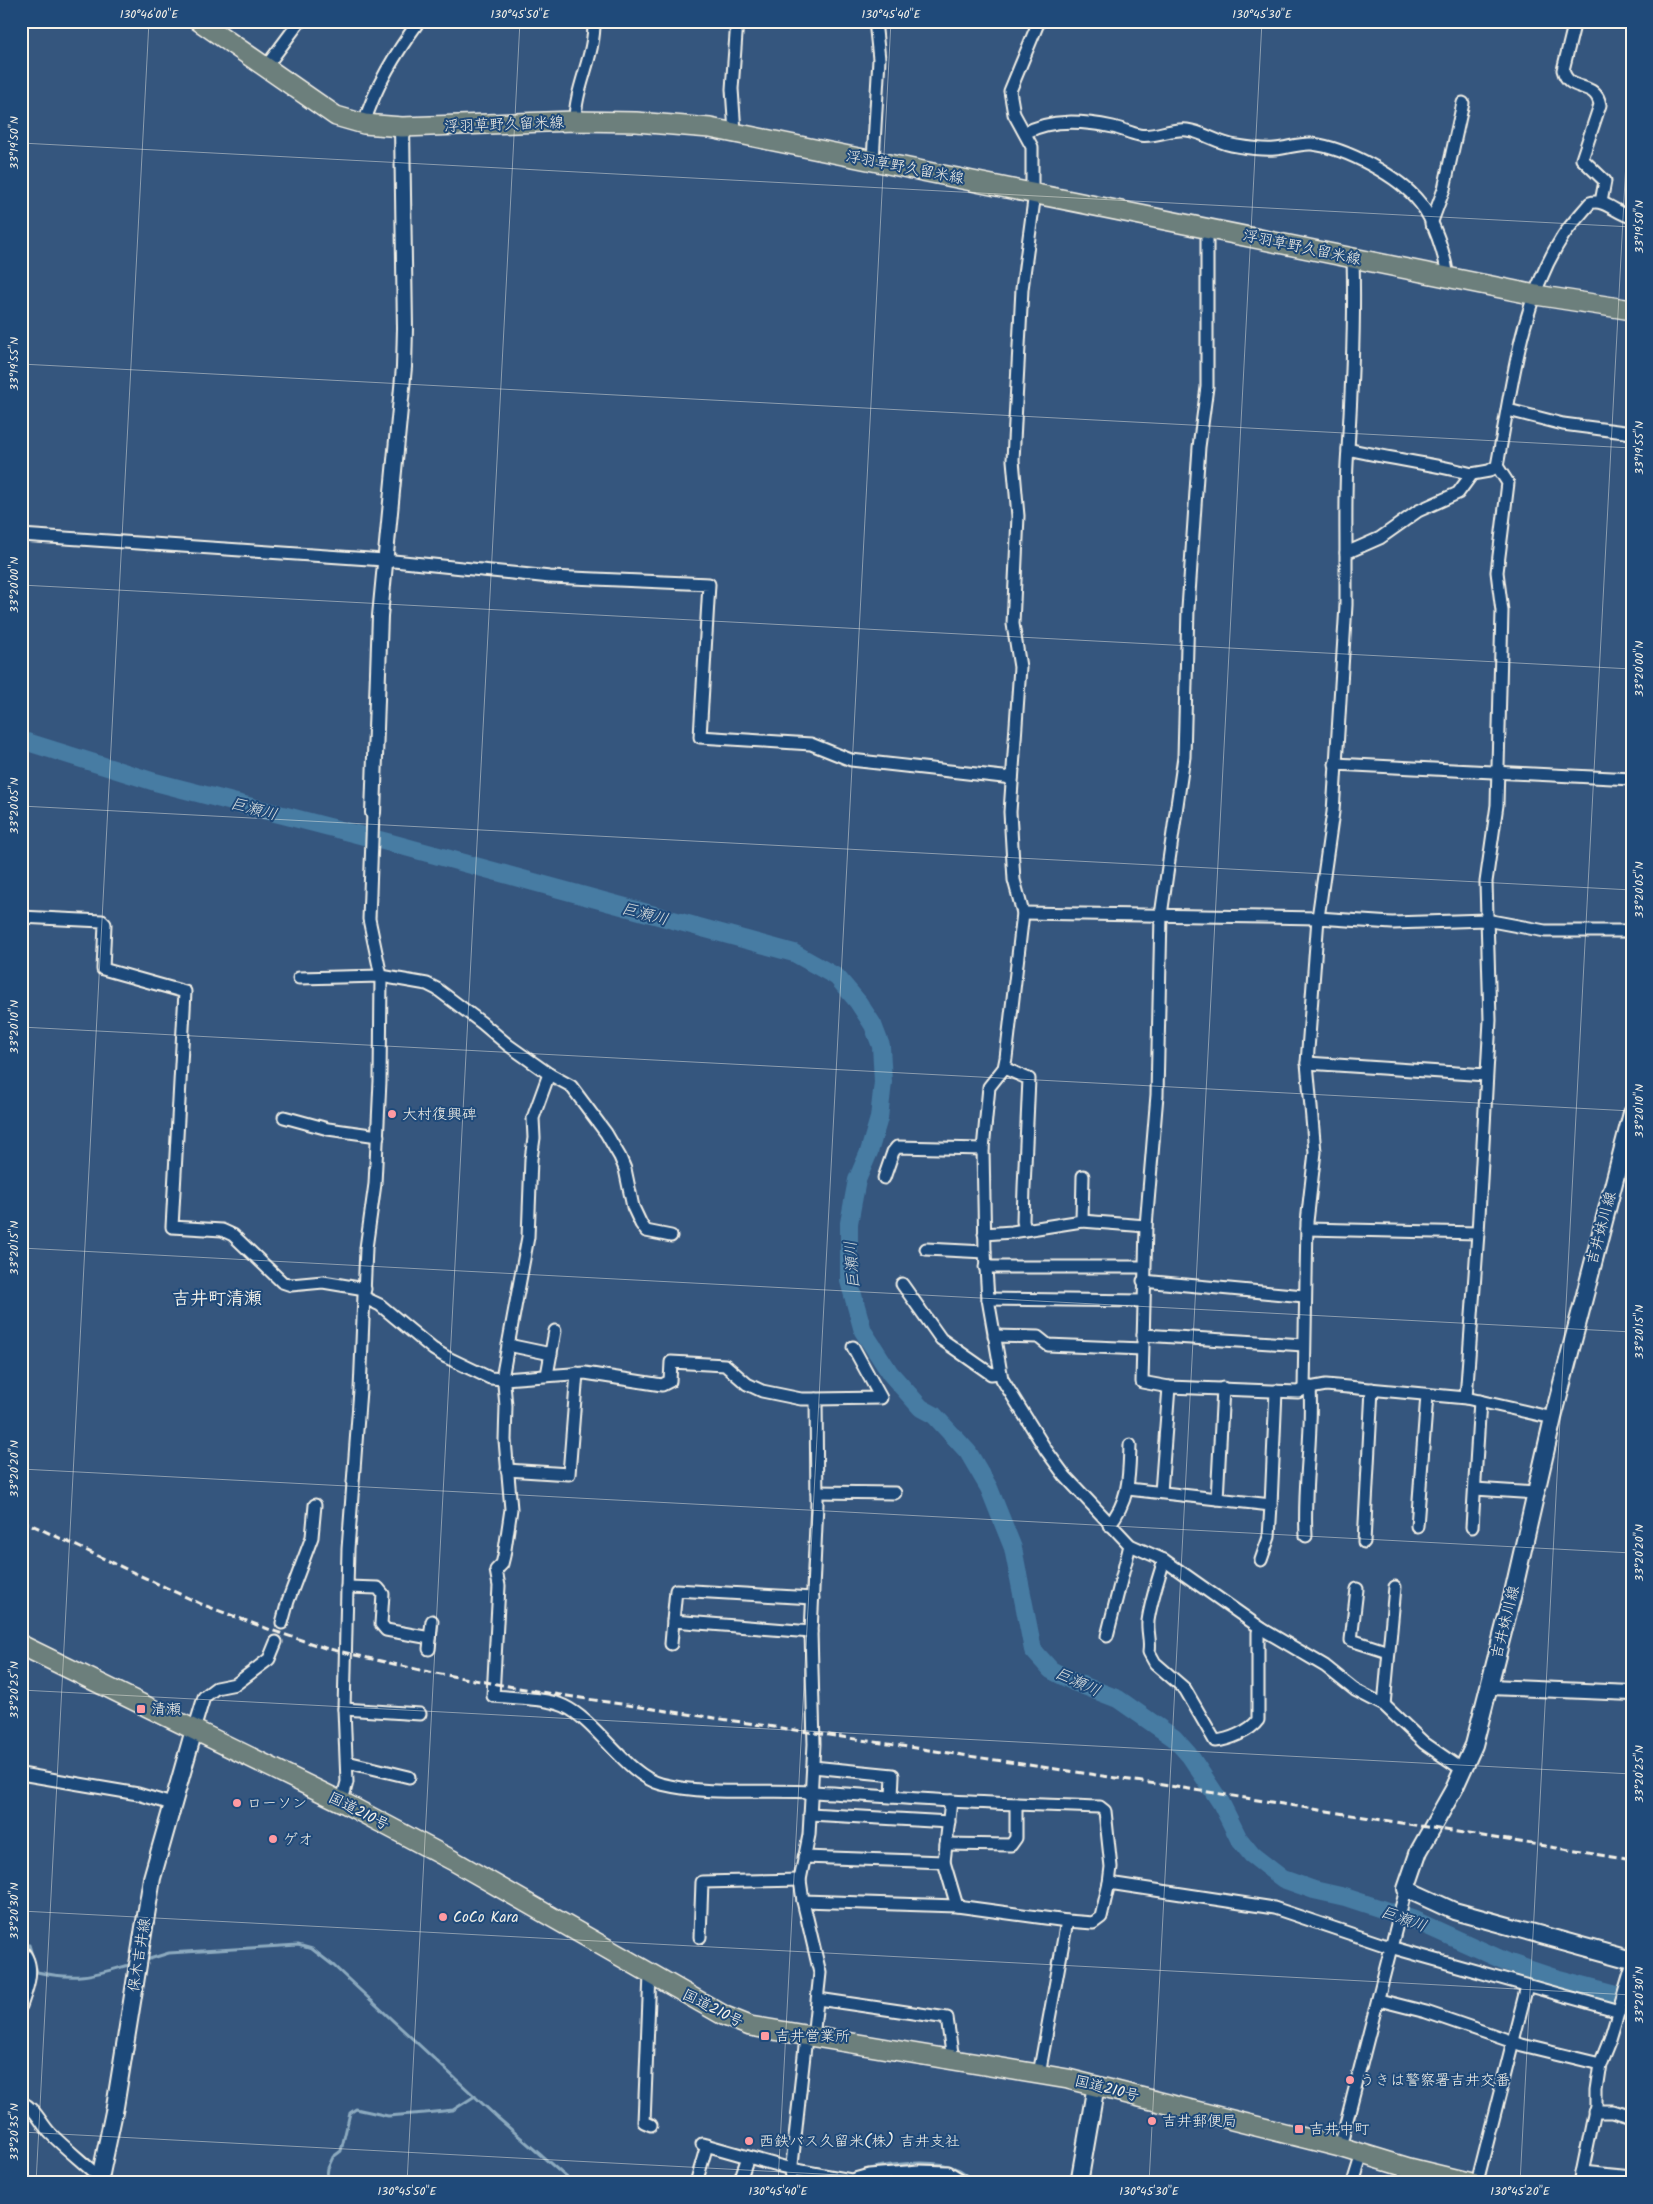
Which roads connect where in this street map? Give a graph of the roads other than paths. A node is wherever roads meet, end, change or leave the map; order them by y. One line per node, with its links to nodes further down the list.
1 (199, 21): 9 (main road, 浮羽草野久留米線)
2 (300, 21): 9 (street)
3 (419, 21): 12 (street)
4 (594, 21): 11 (street)
5 (737, 21): 14 (street)
6 (875, 21): 16 (street)
7 (1039, 21): 15 (street)
8 (1574, 21): 18 (street)
9 (266, 68): 12 (main road, 浮羽草野久留米線)
10 (1463, 103): 20 (street)
11 (575, 122): 13 (main road, 浮羽草野久留米線); 14 (main road, 浮羽草野久留米線)
12 (364, 124): 13 (main road, 浮羽草野久留米線)
13 (402, 127): 33 (street)
14 (734, 132): 16 (main road, 浮羽草野久留米線)
15 (1025, 133): 17 (street); 20 (street)
16 (873, 160): 17 (main road, 浮羽草野久留米線)
17 (1035, 193): 21 (main road, 浮羽草野久留米線); 36 (street)
18 (1601, 202): 19 (street); 24 (street)
19 (1632, 217)
20 (1431, 224): 23 (street)
21 (1207, 228): 22 (main road, 浮羽草野久留米線); 40 (street)
22 (1353, 258): 23 (main road, 浮羽草野久留米線); 28 (street)
23 (1448, 276): 24 (main road, 浮羽草野久留米線)
24 (1536, 295): 25 (main road, 浮羽草野久留米線); 26 (street)
25 (1632, 310)
26 (1508, 410): 27 (street); 29 (street)
27 (1632, 433)
28 (1348, 449): 30 (street); 32 (street)
29 (1497, 466): 30 (street); 35 (street)
30 (1472, 474): 32 (street)
31 (21, 535): 33 (street)
32 (1346, 553): 34 (street)
33 (384, 560): 36 (street); 38 (street)
34 (1335, 764): 35 (street); 42 (street)
35 (1498, 773): 37 (street); 43 (street)
36 (1012, 778): 39 (street)
37 (1632, 779)
38 (372, 813): 45 (street)
39 (1023, 913): 40 (street); 48 (street)
40 (1161, 915): 42 (street); 58 (street)
41 (21, 917): 70 (street)
42 (1318, 918): 43 (street); 47 (street)
43 (1486, 920): 44 (street); 50 (street)
44 (1632, 931)
45 (380, 976): 46 (street); 49 (street); 53 (street)
46 (299, 978)
47 (1307, 1063): 50 (street); 59 (street)
48 (1004, 1068): 54 (street); 60 (street)
49 (549, 1074): 63 (street); 77 (street)
50 (1486, 1075): 61 (street)
51 (1632, 1113): 95 (main road, 吉井妹川線)
52 (284, 1117): 53 (street)
53 (378, 1136): 70 (street)
54 (983, 1149): 56 (street); 62 (street)
55 (1083, 1176): 57 (street)
56 (884, 1178)
57 (1082, 1220): 58 (street); 60 (street)
58 (1146, 1226): 67 (street)
59 (1307, 1229): 61 (street); 71 (street)
60 (1025, 1230): 62 (street)
61 (1478, 1233): 92 (street)
62 (984, 1234): 65 (street)
63 (671, 1236)
64 (926, 1249): 65 (street)
65 (984, 1252): 66 (street)
66 (985, 1267): 67 (street); 72 (street)
67 (1144, 1267): 68 (street)
68 (1144, 1281): 71 (street); 73 (street)
69 (902, 1284): 83 (street)
70 (365, 1293): 85 (street); 115 (street)
71 (1304, 1296): 78 (street)
72 (988, 1299): 73 (street); 76 (street)
73 (1143, 1301): 75 (street)
74 (555, 1331): 81 (street)
75 (1143, 1335): 78 (street); 80 (street)
76 (994, 1336): 80 (street); 83 (street)
77 (508, 1345): 81 (street); 85 (street)
78 (1304, 1346): 88 (street)
79 (853, 1347): 93 (street)
80 (1142, 1349): 86 (street)
81 (551, 1354): 84 (street)
82 (577, 1373): 84 (street); 93 (street); 97 (street)
83 (1000, 1373): 107 (street)
84 (547, 1375): 85 (street)
85 (500, 1379): 97 (street)
86 (1169, 1386): 87 (street); 101 (street)
87 (1223, 1388): 90 (street); 104 (street)
88 (1307, 1388): 89 (street); 90 (street); 110 (street)
89 (1372, 1389): 91 (street); 111 (street)
90 (1276, 1391): 106 (street)
91 (1427, 1394): 92 (street); 108 (street)
92 (1466, 1398): 94 (street)
93 (816, 1399): 100 (street)
94 (1480, 1402): 95 (street); 99 (street)
95 (1552, 1418): 103 (main road, 吉井妹川線)
96 (1130, 1445): 98 (street)
97 (508, 1470): 140 (street)
98 (1128, 1489): 101 (street); 107 (street)
99 (1474, 1489): 103 (street); 109 (street)
100 (817, 1492): 102 (street); 118 (street)
101 (1161, 1492): 104 (street)
102 (895, 1493)
103 (1535, 1493): 129 (main road, 吉井妹川線)
104 (1217, 1499): 106 (street)
105 (314, 1505): 121 (street)
106 (1271, 1505): 114 (street)
107 (1109, 1524): 112 (street)
108 (1417, 1526)
109 (1472, 1527)
110 (1306, 1536)
111 (1364, 1542)
112 (1130, 1545): 113 (street); 124 (street)
113 (1164, 1560): 122 (street); 122 (street)
114 (1261, 1560)
115 (348, 1587): 119 (street); 132 (street)
116 (1395, 1587): 128 (street)
117 (1357, 1589): 128 (street)
118 (813, 1598): 120 (street); 123 (street)
119 (432, 1621)
120 (673, 1621): 123 (street); 126 (street)
121 (282, 1623)
122 (1262, 1628): 131 (street)
123 (811, 1632): 136 (street)
124 (1107, 1636)
125 (276, 1642): 134 (street)
126 (671, 1644)
127 (21, 1645): 134 (main road, 国道210号)
128 (1388, 1652): 131 (street)
129 (1490, 1687): 130 (street); 137 (main road, 吉井妹川線)
130 (1632, 1693)
131 (1384, 1705): 137 (street)
132 (344, 1709): 133 (street); 135 (street)
133 (420, 1714)
134 (194, 1730): 143 (main road, 国道210号); 144 (main road, 保木吉井線)
135 (347, 1762): 139 (street); 143 (street)
136 (813, 1767): 140 (street); 141 (street)
137 (1463, 1770): 153 (main road, 吉井妹川線)
138 (21, 1774): 144 (street)
139 (409, 1777)
140 (812, 1792): 141 (street); 146 (street)
141 (892, 1797): 142 (street)
142 (951, 1801): 145 (street); 147 (street)
143 (342, 1802): 162 (main road, 国道210号)
144 (172, 1804): 182 (main road, 保木吉井線)
145 (1016, 1804): 148 (street); 152 (street)
146 (810, 1814): 147 (street); 149 (street)
147 (949, 1822): 148 (street)
148 (946, 1844): 150 (street)
149 (804, 1857): 150 (street); 151 (street)
150 (944, 1862): 155 (street)
151 (800, 1880): 154 (street); 157 (street)
152 (1109, 1883): 156 (street); 158 (street)
153 (1404, 1892): 158 (street); 160 (main road)
154 (803, 1901): 155 (street); 164 (street)
155 (956, 1906): 156 (street)
156 (1067, 1921): 172 (street)
157 (700, 1937)
158 (1391, 1944): 163 (street); 165 (street)
159 (21, 1950): 166 (street)
160 (1632, 1960)
161 (1632, 1966): 167 (street)
162 (650, 1974): 168 (main road, 国道210号); 177 (street)
163 (1527, 1986): 167 (street); 169 (street)
164 (818, 1999): 168 (street); 170 (street)
165 (1379, 2000): 169 (street); 178 (street)
166 (21, 2006)
167 (1619, 2010): 171 (street)
168 (810, 2037): 170 (main road, 国道210号); 181 (street)
169 (1512, 2042): 171 (street); 195 (street)
170 (953, 2060): 172 (main road, 国道210号)
171 (1600, 2064): 175 (street)
172 (1039, 2074): 173 (main road, 国道210号)
173 (1096, 2085): 178 (main road, 国道210号); 192 (main road)
174 (21, 2102): 182 (street)
175 (1594, 2111): 176 (street); 184 (street)
176 (1632, 2117)
177 (651, 2125)
178 (1340, 2147): 179 (main road, 国道210号)
179 (1362, 2154): 183 (main road, 国道210号); 193 (street)
180 (748, 2157): 181 (street); 187 (street); 188 (street)
181 (791, 2169): 186 (street); 190 (street)
182 (101, 2175)
183 (1407, 2175): 194 (main road, 国道210号)
184 (1581, 2177): 185 (street)
185 (1632, 2177)
186 (904, 2178): 191 (street)
187 (740, 2181): 189 (street)
188 (696, 2183)
189 (758, 2183)
190 (790, 2183)
191 (966, 2183)
192 (1079, 2183)
193 (1353, 2183)
194 (1471, 2183)
195 (1477, 2183)

